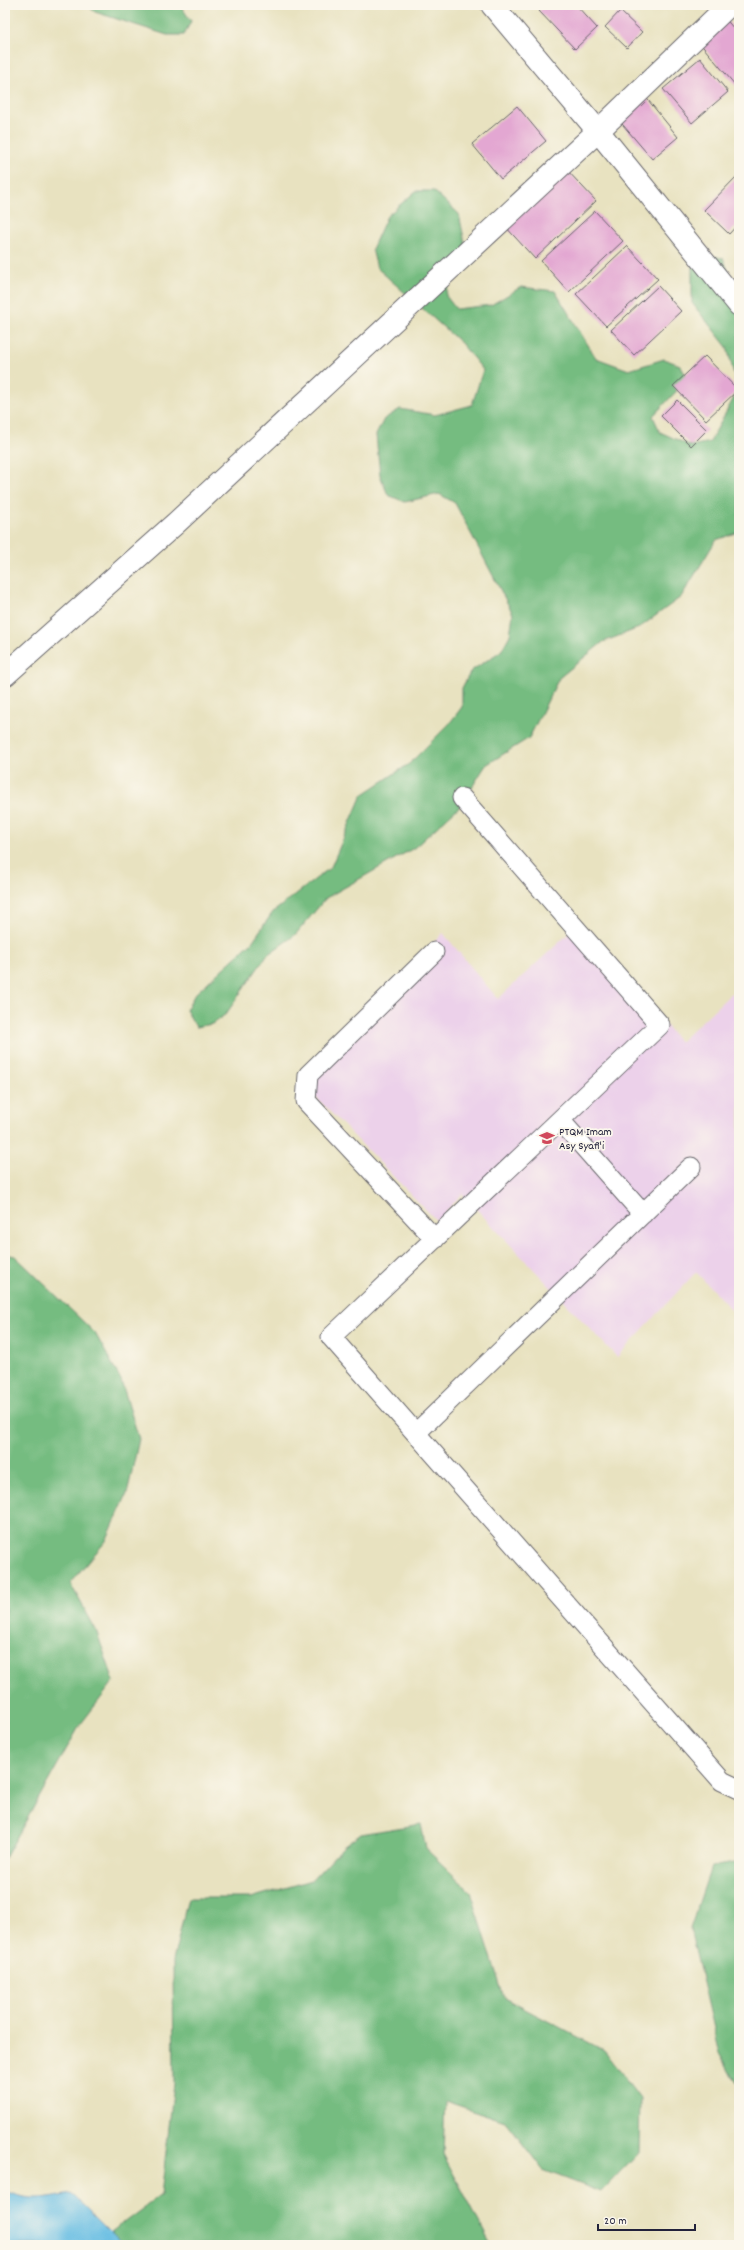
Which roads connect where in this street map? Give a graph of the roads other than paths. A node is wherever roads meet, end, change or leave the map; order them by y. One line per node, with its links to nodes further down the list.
1 (492, 5): 3 (street)
2 (729, 5): 3 (street)
3 (598, 131): 4 (street); 5 (street)
4 (739, 305)
5 (5, 675)
6 (462, 798): 8 (lane)
7 (434, 952): 11 (lane)
8 (560, 1120): 10 (lane); 11 (lane)
9 (691, 1167): 10 (lane)
10 (642, 1214): 12 (lane)
11 (435, 1239): 12 (lane)
12 (416, 1433): 13 (lane)
13 (739, 1789)

